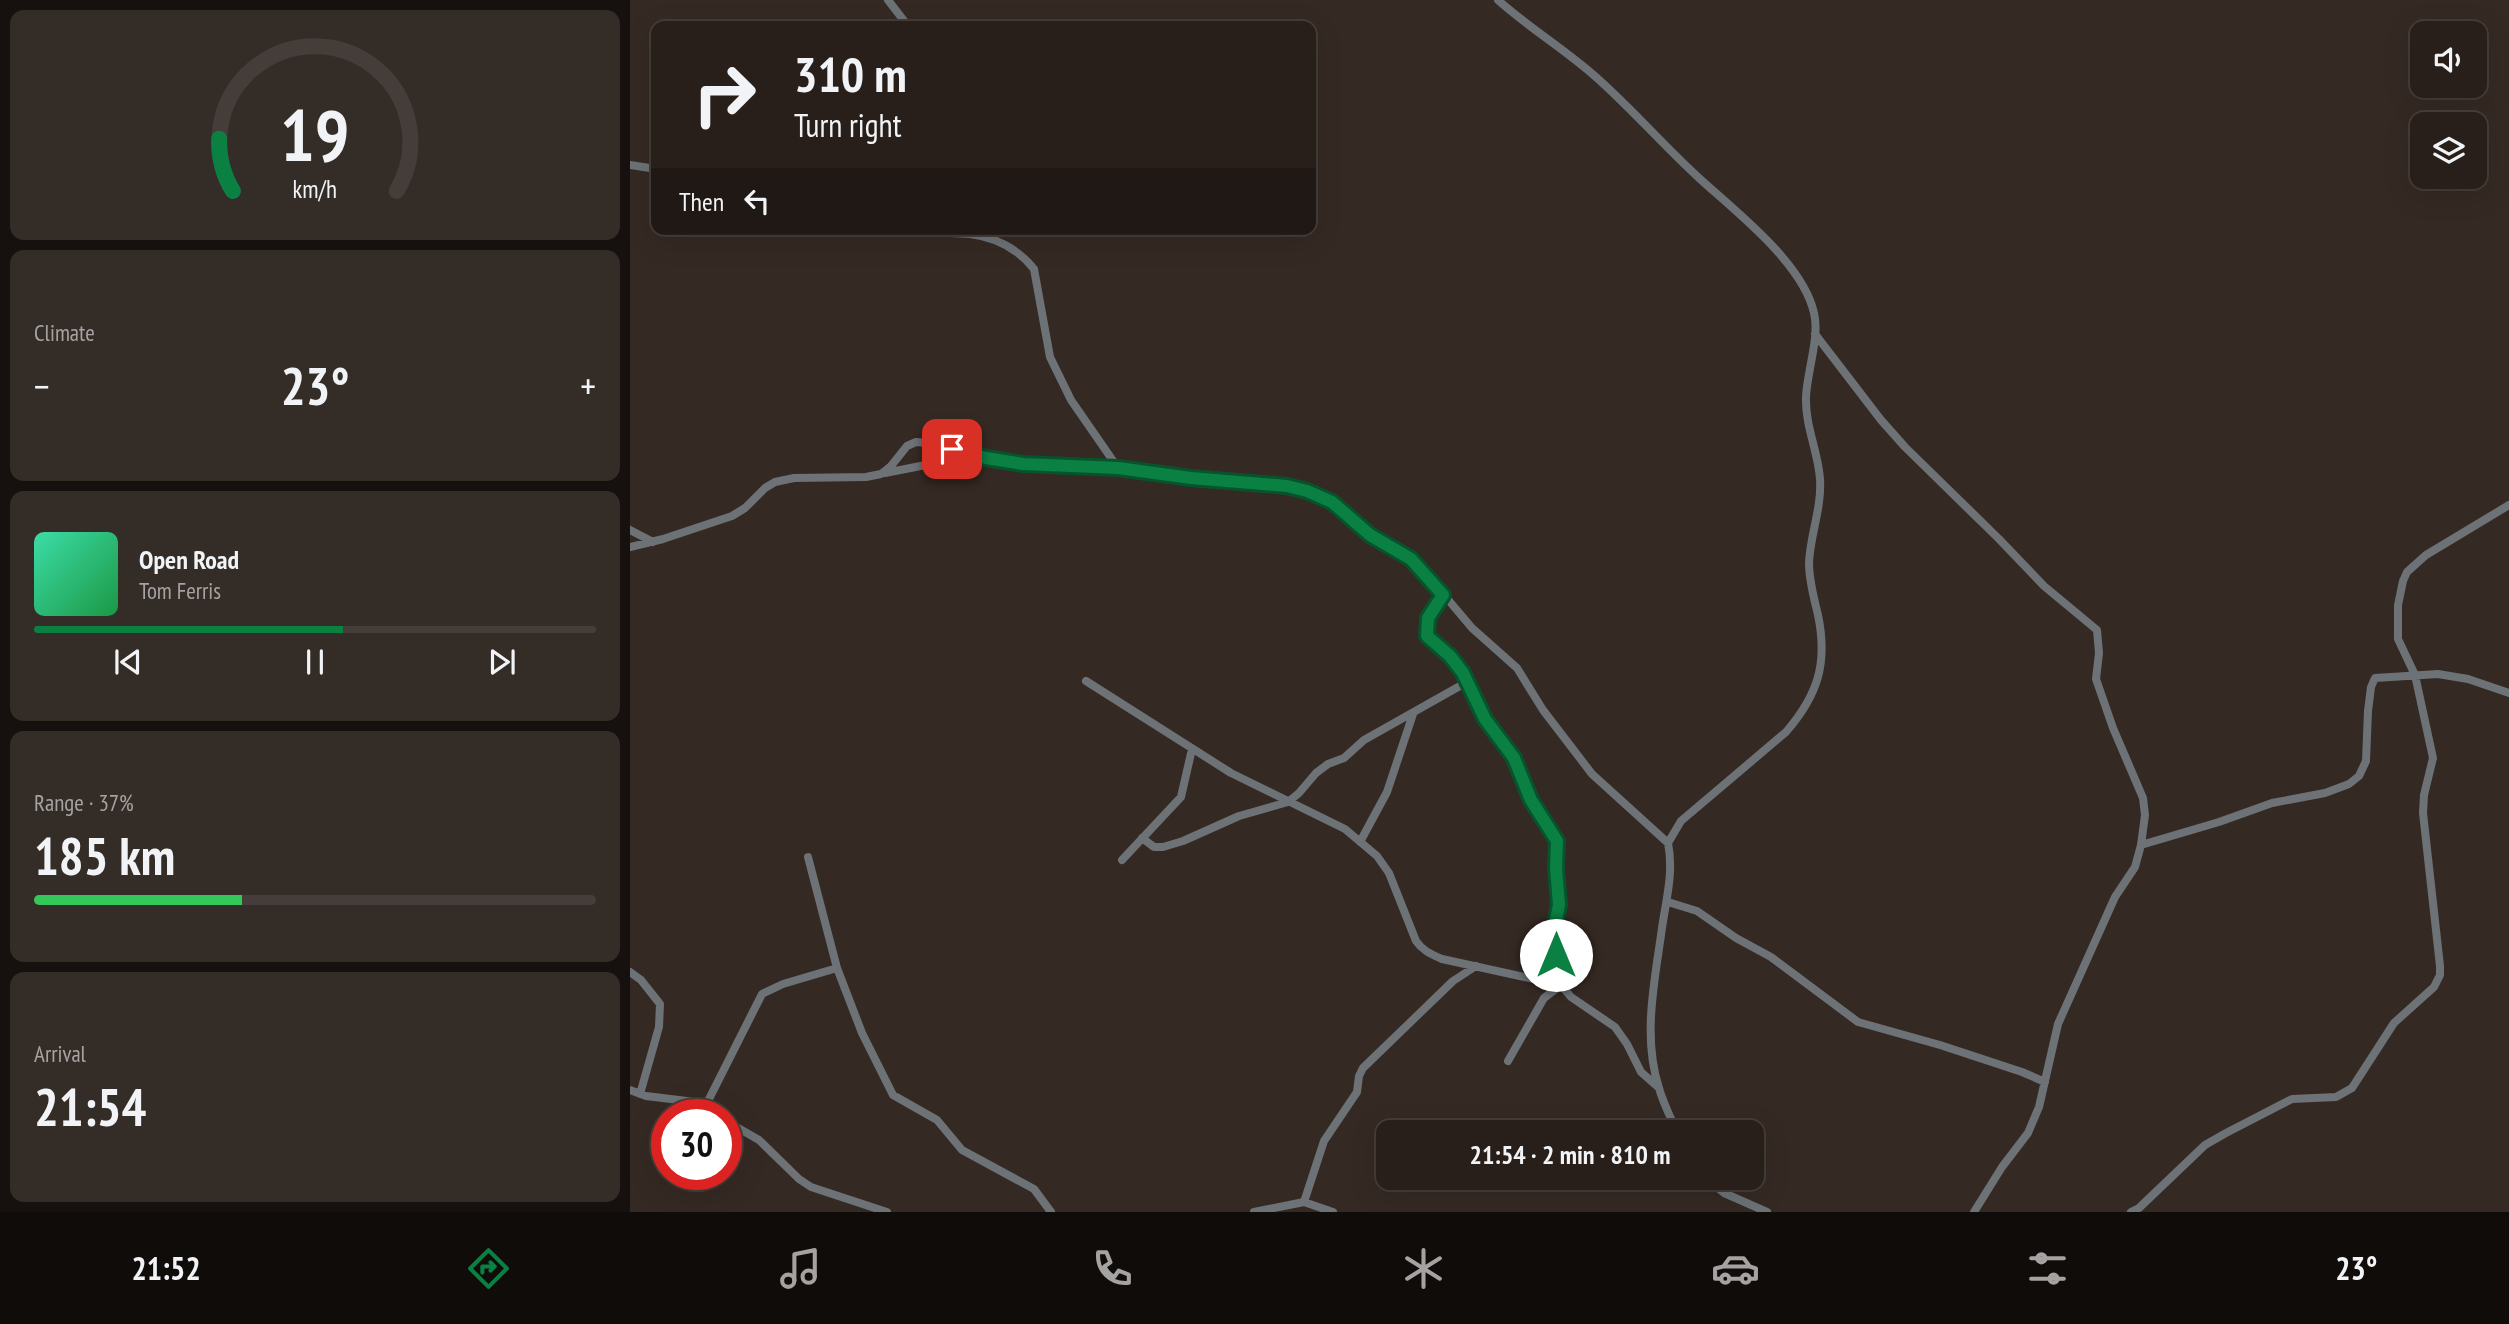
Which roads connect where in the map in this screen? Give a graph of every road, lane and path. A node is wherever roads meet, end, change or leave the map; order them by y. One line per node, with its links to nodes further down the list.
1 (888, 0): 3 (street)
2 (1497, 0): 7 (street)
3 (904, 21)
4 (630, 164): 5 (street)
5 (651, 168)
6 (980, 235): 9 (street)
7 (1815, 334): 25 (street); 26 (street)
8 (986, 458): 9 (street); 10 (street); 10 (street)
9 (1118, 468): 15 (street)
10 (881, 474): 13 (street)
11 (2509, 506): 16 (street)
12 (630, 530): 13 (street)
13 (653, 542): 14 (street)
14 (630, 548)
15 (1443, 595): 18 (street); 25 (street)
16 (2415, 675): 19 (street); 26 (street); 51 (street)
17 (1086, 681): 21 (street)
18 (1467, 682): 20 (street); 33 (street)
19 (2509, 693)
20 (1413, 714): 22 (street); 24 (street)
21 (1192, 749): 22 (street); 23 (street)
22 (1288, 802): 23 (street); 24 (street)
23 (1142, 838): 28 (street)
24 (1360, 842): 30 (street)
25 (1668, 843): 29 (street)
26 (2141, 845): 35 (street)
27 (808, 857): 31 (street)
28 (1122, 860)
29 (1668, 902): 35 (street); 36 (street)
30 (1476, 966): 33 (street); 44 (street)
31 (837, 968): 40 (street); 46 (street)
32 (630, 972): 38 (street)
33 (1561, 985): 34 (street); 36 (street)
34 (1508, 1061)
35 (2045, 1082): 50 (street)
36 (1658, 1087): 41 (street)
37 (630, 1090): 38 (street)
38 (640, 1094): 39 (street)
39 (681, 1099)
40 (709, 1099)
41 (1672, 1120)
42 (742, 1130): 45 (street)
43 (1720, 1190): 49 (street)
44 (1304, 1202): 47 (street); 48 (street)
45 (887, 1212)
46 (1051, 1212)
47 (1254, 1212)
48 (1334, 1212)
49 (1767, 1212)
50 (1974, 1212)
51 (2132, 1212)

